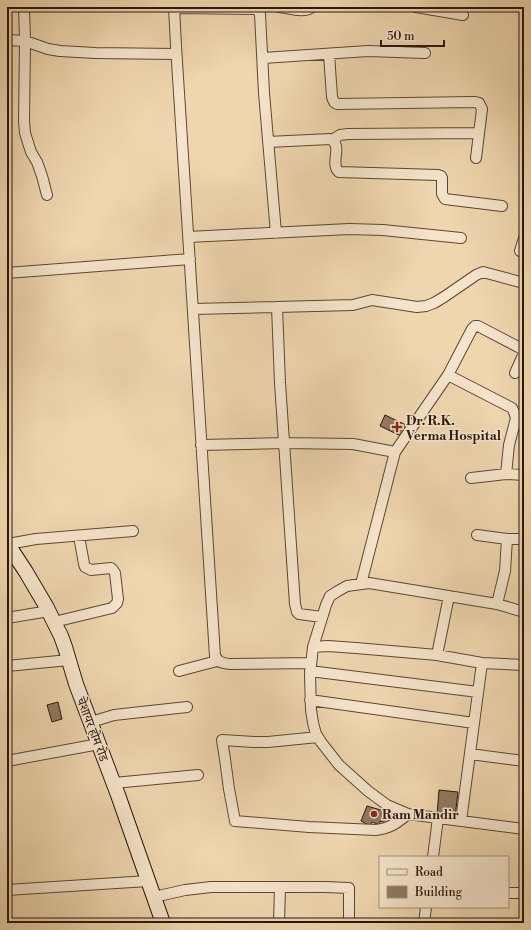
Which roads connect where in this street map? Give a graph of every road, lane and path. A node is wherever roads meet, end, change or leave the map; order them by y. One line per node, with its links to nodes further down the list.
1 (24, 7): 9 (street)
2 (279, 7): 3 (street)
3 (312, 7)
4 (416, 7): 7 (street)
5 (174, 8): 6 (street); 11 (street)
6 (262, 9): 13 (street)
7 (463, 15)
8 (7, 40): 9 (street)
9 (25, 41): 11 (street); 18 (street)
10 (425, 52): 12 (street)
11 (176, 54): 21 (street)
12 (329, 54): 13 (street); 14 (street)
13 (262, 58): 16 (street)
14 (479, 133): 15 (street); 17 (street)
15 (332, 140): 16 (street); 19 (street)
16 (268, 142): 20 (street)
17 (476, 158)
18 (47, 195)
19 (502, 206)
20 (276, 233): 21 (street); 22 (street)
21 (188, 237): 25 (street)
22 (461, 238)
23 (524, 238): 24 (street)
24 (520, 251)
25 (190, 259): 26 (street); 29 (street)
26 (7, 273)
27 (524, 283): 28 (street)
28 (277, 307): 29 (street); 35 (street)
29 (193, 308): 36 (street)
30 (524, 351): 31 (street); 32 (street)
31 (514, 373)
32 (448, 375): 34 (street); 37 (street)
33 (524, 409): 34 (street)
34 (516, 418): 38 (street)
35 (284, 443): 36 (street); 37 (street); 52 (street)
36 (201, 445): 57 (street)
37 (395, 452): 47 (street)
38 (506, 474): 39 (street); 40 (street)
39 (524, 475)
40 (472, 478)
41 (133, 531): 43 (street)
42 (478, 535): 44 (street)
43 (79, 536): 46 (street); 51 (street)
44 (507, 539): 45 (street); 49 (street)
45 (524, 539)
46 (8, 545): 51 (street, चेशायर होम रोड)
47 (361, 584): 48 (street); 52 (street)
48 (449, 596): 49 (street); 55 (street)
49 (497, 604): 50 (street)
50 (524, 612)
51 (52, 617): 53 (street); 56 (street, चेशायर होम रोड)
52 (322, 617): 54 (street)
53 (7, 618)
54 (313, 647): 55 (street); 61 (street)
55 (437, 655): 58 (street)
56 (69, 660): 60 (street); 66 (street, चेशायर होम रोड)
57 (217, 661): 61 (street); 62 (street)
58 (482, 663): 59 (street); 63 (street)
59 (524, 665)
60 (7, 666)
61 (311, 667): 63 (street); 64 (street)
62 (179, 671)
63 (478, 692): 67 (street)
64 (310, 700): 67 (street); 68 (street)
65 (187, 707): 66 (street)
66 (91, 722): 69 (street, चेशायर होम रोड)
67 (474, 723): 70 (street)
68 (318, 737): 75 (street); 75 (street)
69 (99, 744): 71 (street); 74 (street, चेशायर होम रोड)
70 (470, 754): 72 (street); 77 (street)
71 (7, 761)
72 (524, 761)
73 (198, 775): 74 (street)
74 (114, 783): 80 (street, चेशायर होम रोड)
75 (408, 814): 76 (street)
76 (438, 818): 77 (street); 79 (street)
77 (461, 821): 78 (street)
78 (524, 829)
79 (433, 856)
80 (148, 882): 82 (street); 85 (street, चेशायर होम रोड)
81 (280, 887): 85 (street); 88 (street); 89 (street)
82 (7, 890)
83 (509, 893): 84 (street)
84 (524, 893)
85 (154, 897): 87 (street, चेशायर होम रोड)
86 (426, 908): 90 (street)
87 (163, 923)
88 (279, 923)
89 (349, 923)
90 (424, 923)

